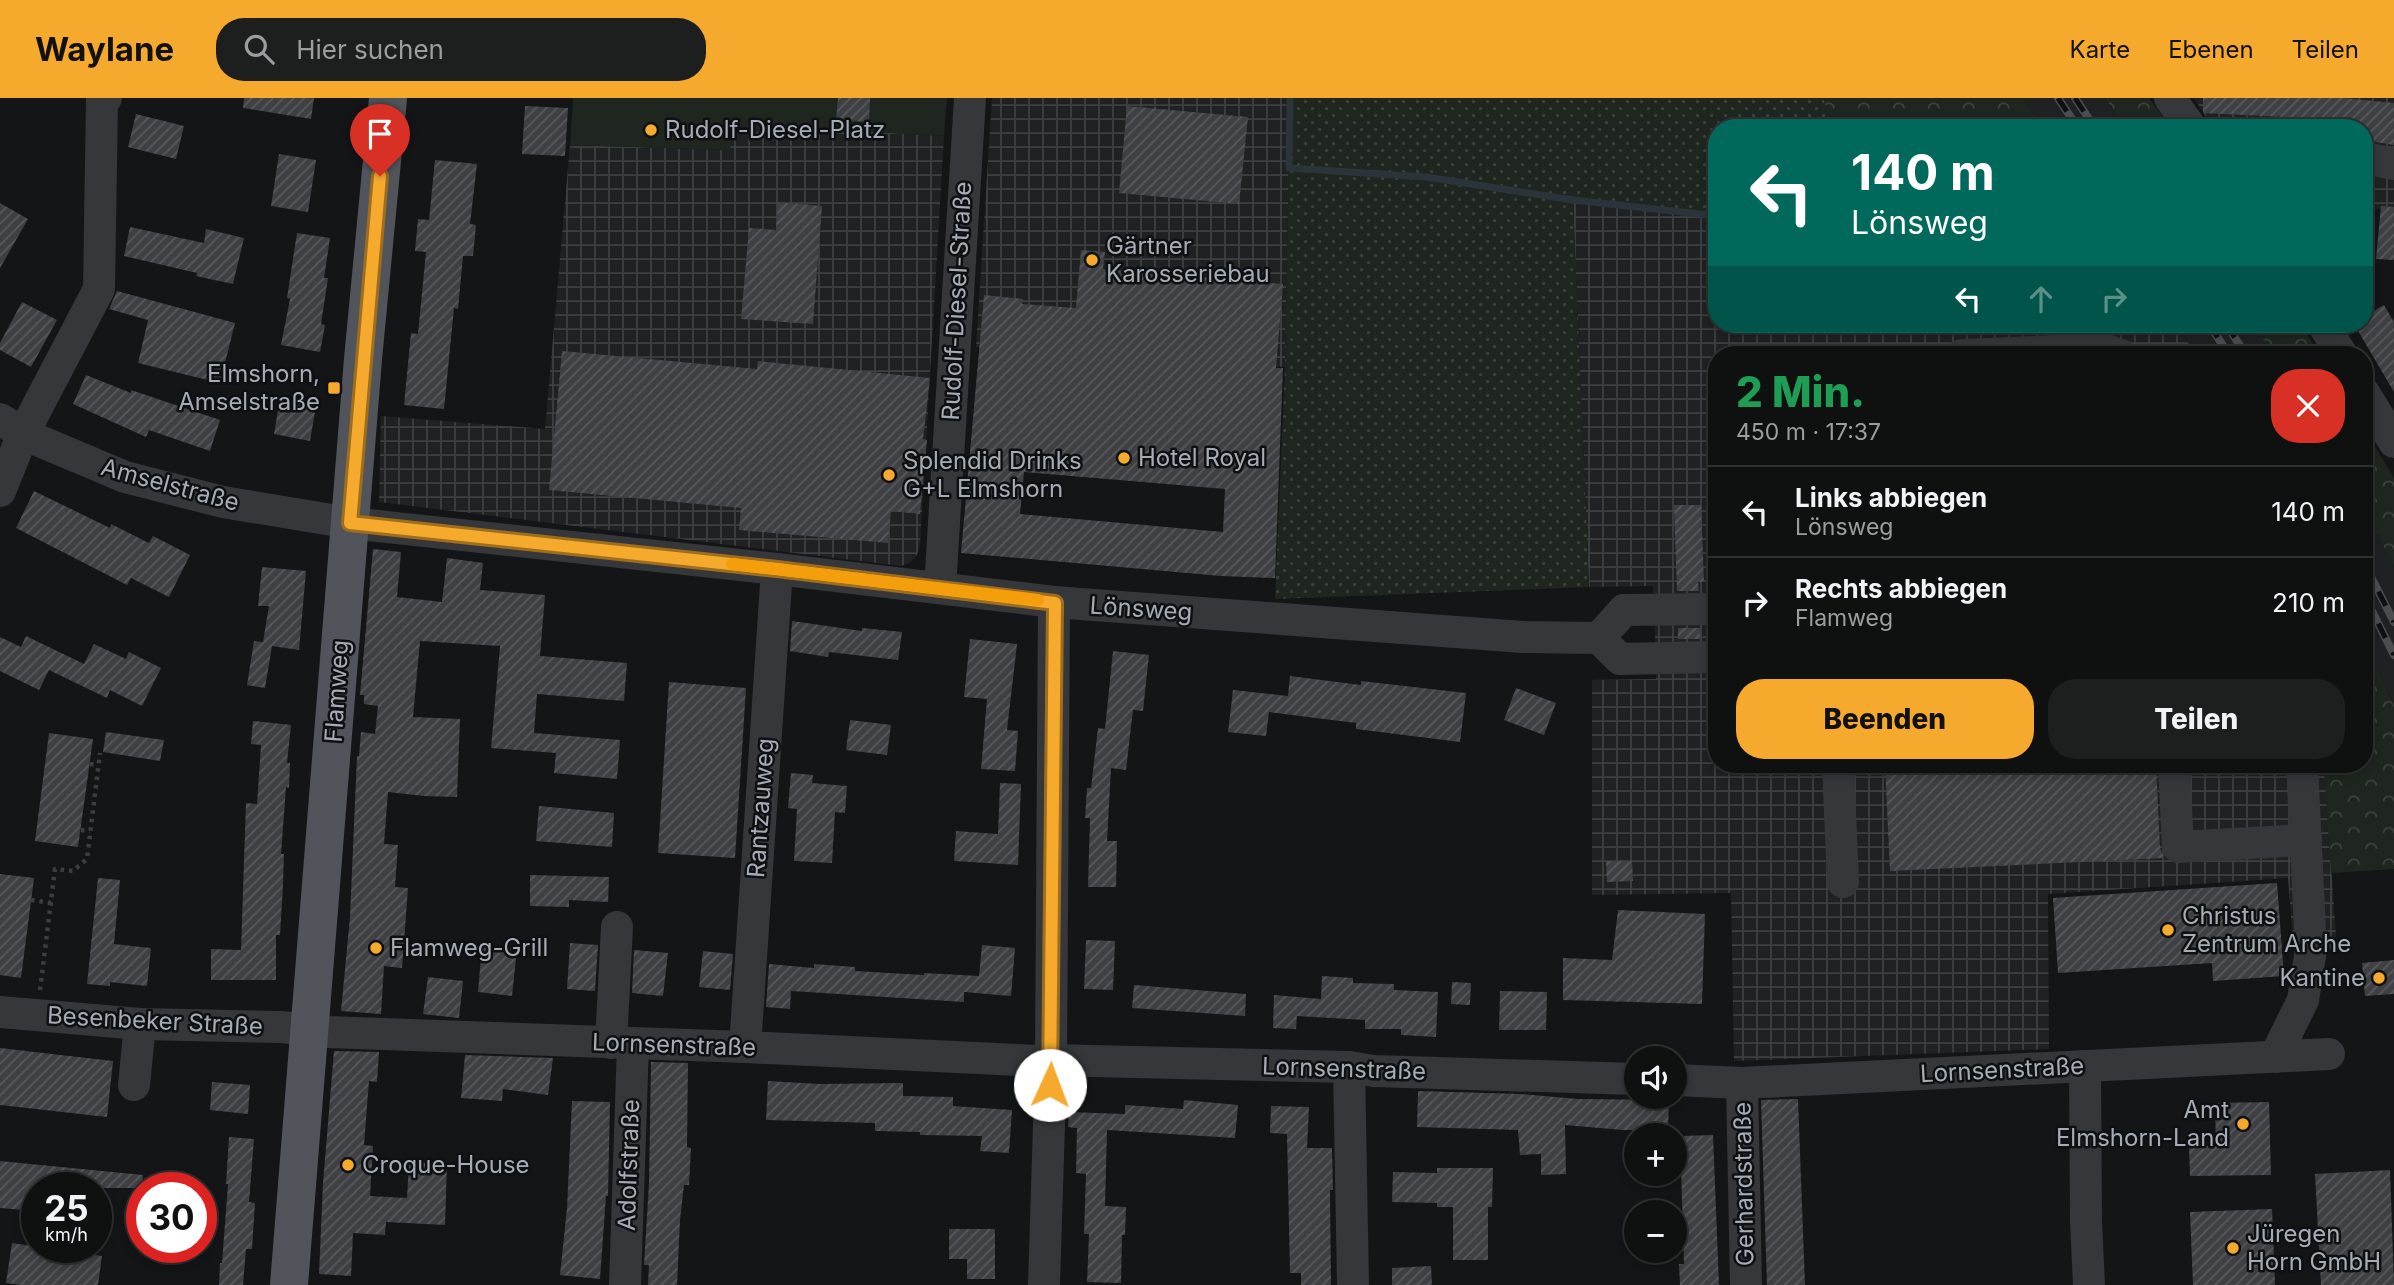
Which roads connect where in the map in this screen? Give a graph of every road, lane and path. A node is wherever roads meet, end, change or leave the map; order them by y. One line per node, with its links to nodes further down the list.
1 (106, 98): 9 (street)
2 (387, 98): 12 (main road, Flamweg)
3 (970, 98): 14 (street, Rudolf-Diesel-Straße)
4 (2170, 98): 5 (street)
5 (2185, 119)
6 (2373, 160): 7 (street)
7 (2394, 164)
8 (2373, 408): 10 (street)
9 (11, 427): 11 (street); 12 (street, Amselstraße)
10 (2394, 442)
11 (0, 491)
12 (350, 523): 13 (street, Lönsweg); 35 (main road, Flamweg)
13 (777, 569): 14 (street, Lönsweg); 37 (street, Rantzauweg)
14 (940, 588): 15 (street, Lönsweg)
15 (1055, 603): 17 (street, Lönsweg); 40 (street)
16 (1708, 609): 17 (street)
17 (1599, 638): 18 (street)
18 (1708, 657)
19 (100, 753): 21 (path)
20 (90, 764): 21 (path)
21 (98, 765): 26 (path)
22 (1838, 773): 28 (street)
23 (2174, 773): 27 (street)
24 (2302, 773): 27 (street)
25 (80, 830): 26 (path)
26 (90, 831): 30 (path)
27 (2306, 840): 39 (street)
28 (1843, 881)
29 (31, 900): 30 (path)
30 (51, 903): 33 (path)
31 (617, 927): 36 (street, Adolfstraße)
32 (0, 1012): 33 (street, Besenbeker Straße)
33 (37, 1016): 34 (street, Besenbeker Straße)
34 (140, 1024): 35 (street, Besenbeker Straße); 46 (street)
35 (311, 1029): 36 (street, Lornsenstraße); 47 (main road, Flamweg)
36 (622, 1044): 37 (street, Lornsenstraße); 48 (street, Adolfstraße)
37 (745, 1047): 40 (street, Lornsenstraße)
38 (2329, 1054): 39 (street, Lornsenstraße)
39 (2275, 1057): 41 (street, Lornsenstraße)
40 (1044, 1060): 42 (street, Lornsenstraße); 49 (street)
41 (2085, 1066): 45 (street, Lornsenstraße); 52 (street)
42 (1349, 1068): 43 (street, Lornsenstraße); 50 (street)
43 (1624, 1079)
44 (1687, 1081): 45 (street, Lornsenstraße)
45 (1742, 1083): 51 (street, Gerhardstraße)
46 (134, 1085)
47 (289, 1285)
48 (625, 1285)
49 (1044, 1285)
50 (1353, 1285)
51 (1746, 1285)
52 (2089, 1285)

